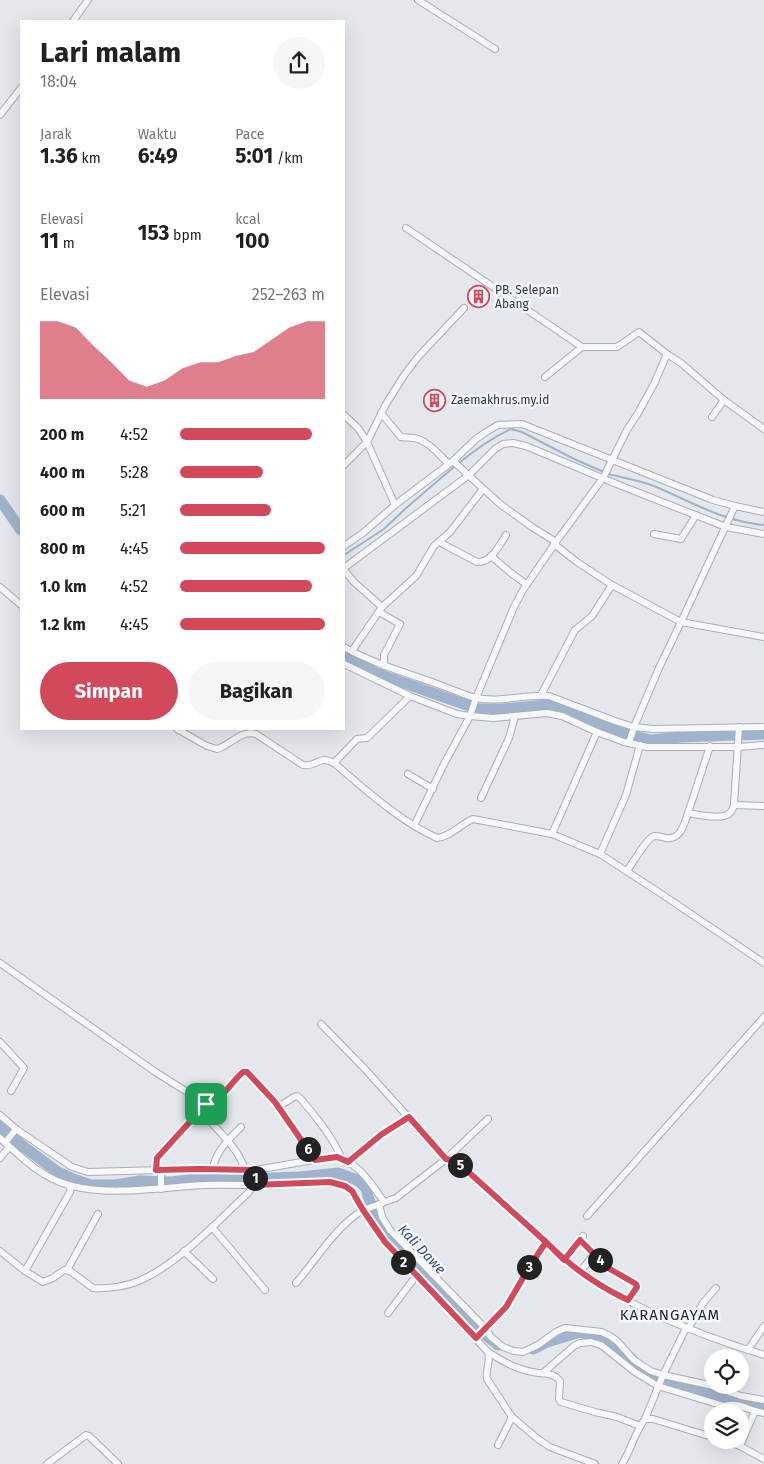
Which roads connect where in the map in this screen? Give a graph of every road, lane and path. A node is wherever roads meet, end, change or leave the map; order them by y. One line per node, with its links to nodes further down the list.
1 (88, 0): 3 (street)
2 (418, 0): 4 (street)
3 (73, 20)
4 (495, 49)
5 (20, 89): 6 (street)
6 (0, 115)
7 (406, 228): 9 (street)
8 (464, 308): 13 (street)
9 (582, 347): 10 (street); 11 (street)
10 (667, 354): 12 (street); 18 (street)
11 (546, 376)
12 (724, 400): 15 (street); 16 (street)
13 (381, 413): 17 (street); 19 (street)
14 (345, 416): 17 (street)
15 (712, 417)
16 (764, 429)
17 (367, 442): 20 (street); 24 (street)
18 (610, 462): 19 (street); 22 (street); 25 (street)
19 (453, 463): 21 (street); 24 (street)
20 (345, 464)
21 (467, 474): 22 (street); 23 (street); 36 (street)
22 (603, 477): 27 (street); 33 (street)
23 (483, 489): 32 (street); 33 (street)
24 (395, 505): 34 (street)
25 (734, 508): 26 (street); 28 (street)
26 (764, 512)
27 (696, 515): 28 (street); 29 (street)
28 (726, 525): 30 (street); 43 (street)
29 (654, 534)
30 (764, 534)
31 (506, 536): 35 (street)
32 (439, 542): 35 (street); 42 (street)
33 (555, 543): 38 (street); 39 (street)
34 (345, 545)
35 (491, 556): 38 (street)
36 (345, 568)
37 (345, 570): 42 (street)
38 (526, 584): 51 (street)
39 (612, 585): 43 (street); 49 (street)
40 (0, 587): 41 (street)
41 (20, 604)
42 (381, 609): 46 (street); 48 (street)
43 (681, 622): 44 (street); 55 (street)
44 (764, 636)
45 (345, 648): 46 (street)
46 (352, 651): 48 (street)
47 (345, 664): 50 (street)
48 (384, 666): 51 (street)
49 (541, 695): 51 (street); 55 (street)
50 (410, 696): 52 (street); 64 (street)
51 (476, 699): 52 (street)
52 (471, 714): 53 (street); 66 (street)
53 (515, 716): 58 (street); 67 (street)
54 (764, 727): 57 (street)
55 (633, 728): 57 (street); 59 (street)
56 (179, 730): 64 (street)
57 (739, 730): 63 (street)
58 (597, 732): 59 (street); 72 (street)
59 (629, 742): 61 (street)
60 (764, 745): 63 (street)
61 (640, 746): 62 (street); 73 (street)
62 (710, 746): 63 (street); 70 (street)
63 (738, 746): 68 (street)
64 (334, 763): 71 (street)
65 (408, 774): 66 (street)
66 (433, 789): 71 (street)
67 (481, 798)
68 (734, 805): 69 (street); 70 (street)
69 (764, 806)
70 (688, 813): 74 (street)
71 (414, 826): 72 (street)
72 (552, 834): 73 (street)
73 (600, 854): 74 (street)
74 (627, 871): 76 (street)
75 (0, 963): 81 (street)
76 (764, 963)
77 (764, 1017): 104 (street)
78 (321, 1024): 84 (street)
79 (0, 1042): 80 (street)
80 (11, 1090)
81 (206, 1104): 82 (street); 97 (street)
82 (278, 1107): 93 (street); 94 (street)
83 (0, 1115): 88 (street)
84 (409, 1117): 92 (street); 94 (street)
85 (488, 1119): 92 (street)
86 (210, 1121): 89 (street)
87 (241, 1127): 89 (street)
88 (16, 1129): 90 (street); 97 (street)
89 (228, 1141): 95 (street); 96 (street)
90 (5, 1143): 91 (street); 99 (street)
91 (0, 1158)
92 (447, 1159): 101 (street); 106 (street)
93 (315, 1160): 94 (street); 98 (street)
94 (345, 1160): 101 (street)
95 (213, 1169): 96 (street); 97 (street)
96 (245, 1170): 98 (street)
97 (159, 1172): 100 (street)
98 (255, 1178): 100 (street); 102 (street); 105 (street)
99 (71, 1186): 100 (street); 112 (street)
100 (161, 1186)
101 (380, 1204): 102 (street); 123 (street)
102 (365, 1209): 114 (street); 116 (street)
103 (98, 1214): 111 (street)
104 (587, 1216)
105 (212, 1227): 108 (street); 118 (street)
106 (546, 1242): 110 (street); 123 (street)
107 (0, 1251): 112 (street)
108 (184, 1251): 111 (street); 115 (street)
109 (594, 1254): 110 (street); 113 (street); 119 (street)
110 (564, 1260): 113 (street)
111 (67, 1270): 112 (street)
112 (26, 1271)
113 (580, 1272): 119 (street)
114 (416, 1276): 120 (street); 123 (street)
115 (213, 1278)
116 (296, 1283)
117 (716, 1288): 122 (street)
118 (265, 1290)
119 (628, 1300): 122 (street)
120 (388, 1313)
121 (764, 1326): 125 (street)
122 (687, 1329): 124 (street); 130 (street)
123 (480, 1332): 127 (street); 130 (street)
124 (745, 1349)
125 (749, 1349)
126 (749, 1350): 128 (street)
127 (488, 1352): 129 (street); 136 (street)
128 (764, 1355)
129 (543, 1373): 130 (street); 139 (street)
130 (660, 1381): 131 (street); 132 (street); 137 (street)
131 (764, 1400)
132 (712, 1404)
133 (749, 1409): 134 (street)
134 (755, 1411): 135 (street); 138 (street)
135 (764, 1412)
136 (512, 1417): 141 (street); 146 (street)
137 (645, 1419): 139 (street); 140 (street)
138 (749, 1425)
139 (640, 1426): 147 (street)
140 (704, 1435)
141 (498, 1445)
142 (746, 1449): 143 (street)
143 (764, 1459)
144 (46, 1464): 145 (street)
145 (118, 1464)
146 (595, 1464)
147 (622, 1464)

